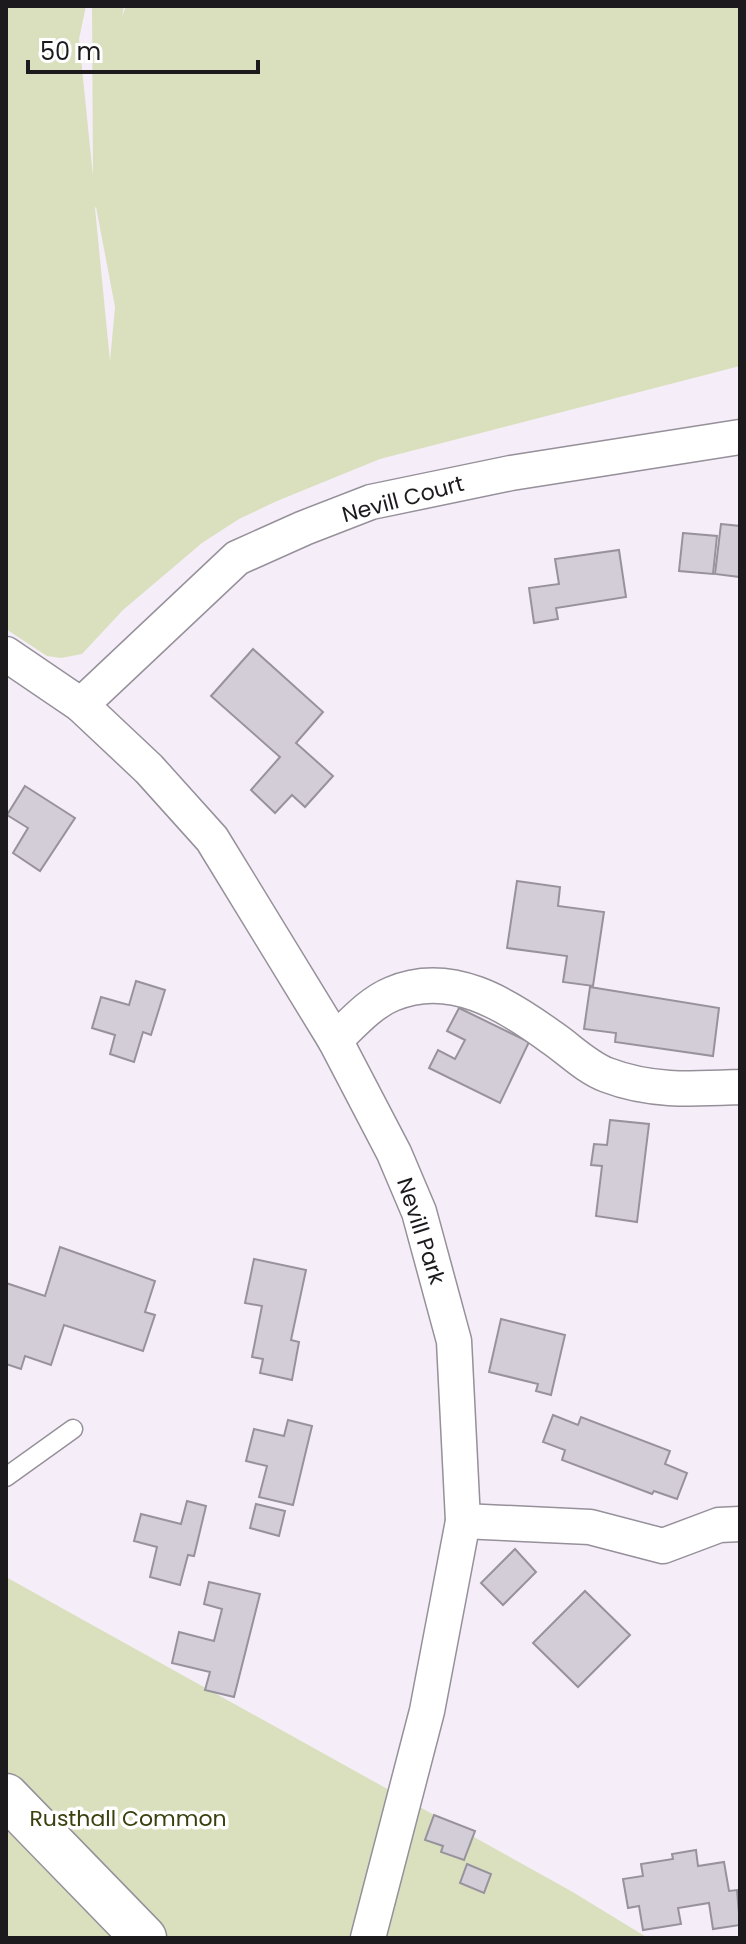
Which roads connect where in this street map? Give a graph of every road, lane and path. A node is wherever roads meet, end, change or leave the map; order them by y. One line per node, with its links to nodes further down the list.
1 (740, 437): 3 (street, Nevill Court)
2 (6, 654): 3 (street, Nevill Park)
3 (81, 705): 4 (street, Nevill Park)
4 (335, 1040): 5 (street); 8 (street, Nevill Park)
5 (740, 1087)
6 (73, 1429): 7 (lane)
7 (6, 1477)
8 (463, 1521): 9 (street); 12 (street, Nevill Park)
9 (740, 1524)
10 (6, 1796): 11 (main road)
11 (144, 1938)
12 (368, 1938)

